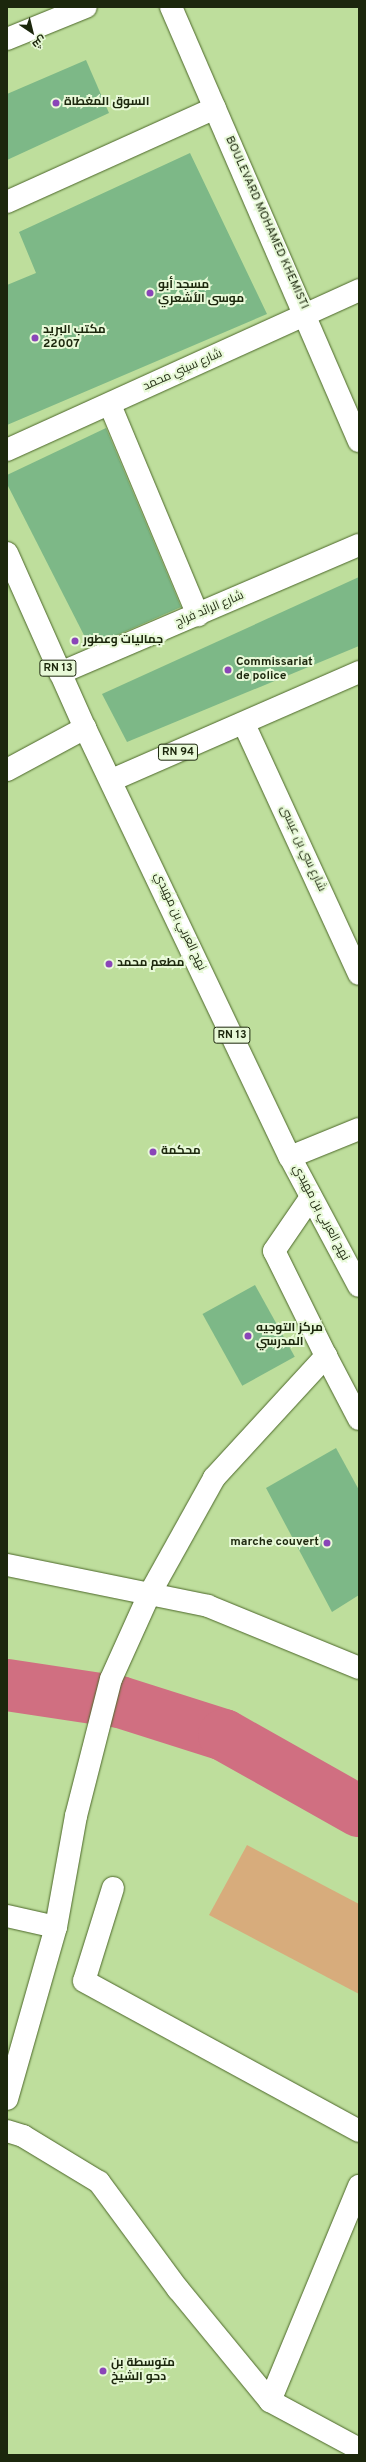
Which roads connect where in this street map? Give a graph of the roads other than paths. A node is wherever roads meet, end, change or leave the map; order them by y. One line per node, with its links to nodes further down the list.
1 (86, 7): 3 (street)
2 (171, 7): 4 (street, BOULEVARD MOHAMED KHEMISTI)
3 (7, 39)
4 (215, 108): 5 (street); 7 (street, BOULEVARD MOHAMED KHEMISTI)
5 (7, 202)
6 (359, 290): 7 (street, شارع سيني محمد)
7 (307, 316): 8 (street, شارع سيني محمد); 9 (street, BOULEVARD MOHAMED KHEMISTI)
8 (110, 405): 10 (street, شارع سيني محمد); 13 (street)
9 (359, 441)
10 (7, 450)
11 (359, 545): 13 (street, شارع الرائد فراج)
12 (7, 554): 15 (street, نهج العربي بن مهيدي / RN 13)
13 (198, 615): 15 (street, شارع الرائد فراج)
14 (359, 672): 16 (street, RN 94)
15 (60, 673): 17 (street, نهج العربي بن مهيدي / RN 13)
16 (244, 724): 19 (street, RN 94); 20 (street, شارع سي بن عيسى)
17 (85, 728): 18 (street); 19 (street, نهج العربي بن مهيدي / RN 13)
18 (7, 770)
19 (112, 780): 22 (street, نهج العربي بن مهيدي / RN 13)
20 (359, 974)
21 (359, 1129): 22 (street)
22 (290, 1157): 23 (street, نهج العربي بن مهيدي / RN 13)
23 (311, 1197): 24 (street, نهج العربي بن مهيدي / RN 13); 25 (street)
24 (359, 1286)
25 (326, 1356): 26 (street); 28 (street)
26 (359, 1419)
27 (7, 1565): 28 (street)
28 (149, 1595): 29 (street); 32 (street)
29 (359, 1668)
30 (113, 1888): 34 (street)
31 (7, 1916): 32 (street)
32 (56, 1927): 33 (street)
33 (7, 2099)
34 (359, 2130)
35 (7, 2132): 37 (street)
36 (359, 2186): 37 (street)
37 (270, 2401): 38 (street)
38 (359, 2449)

